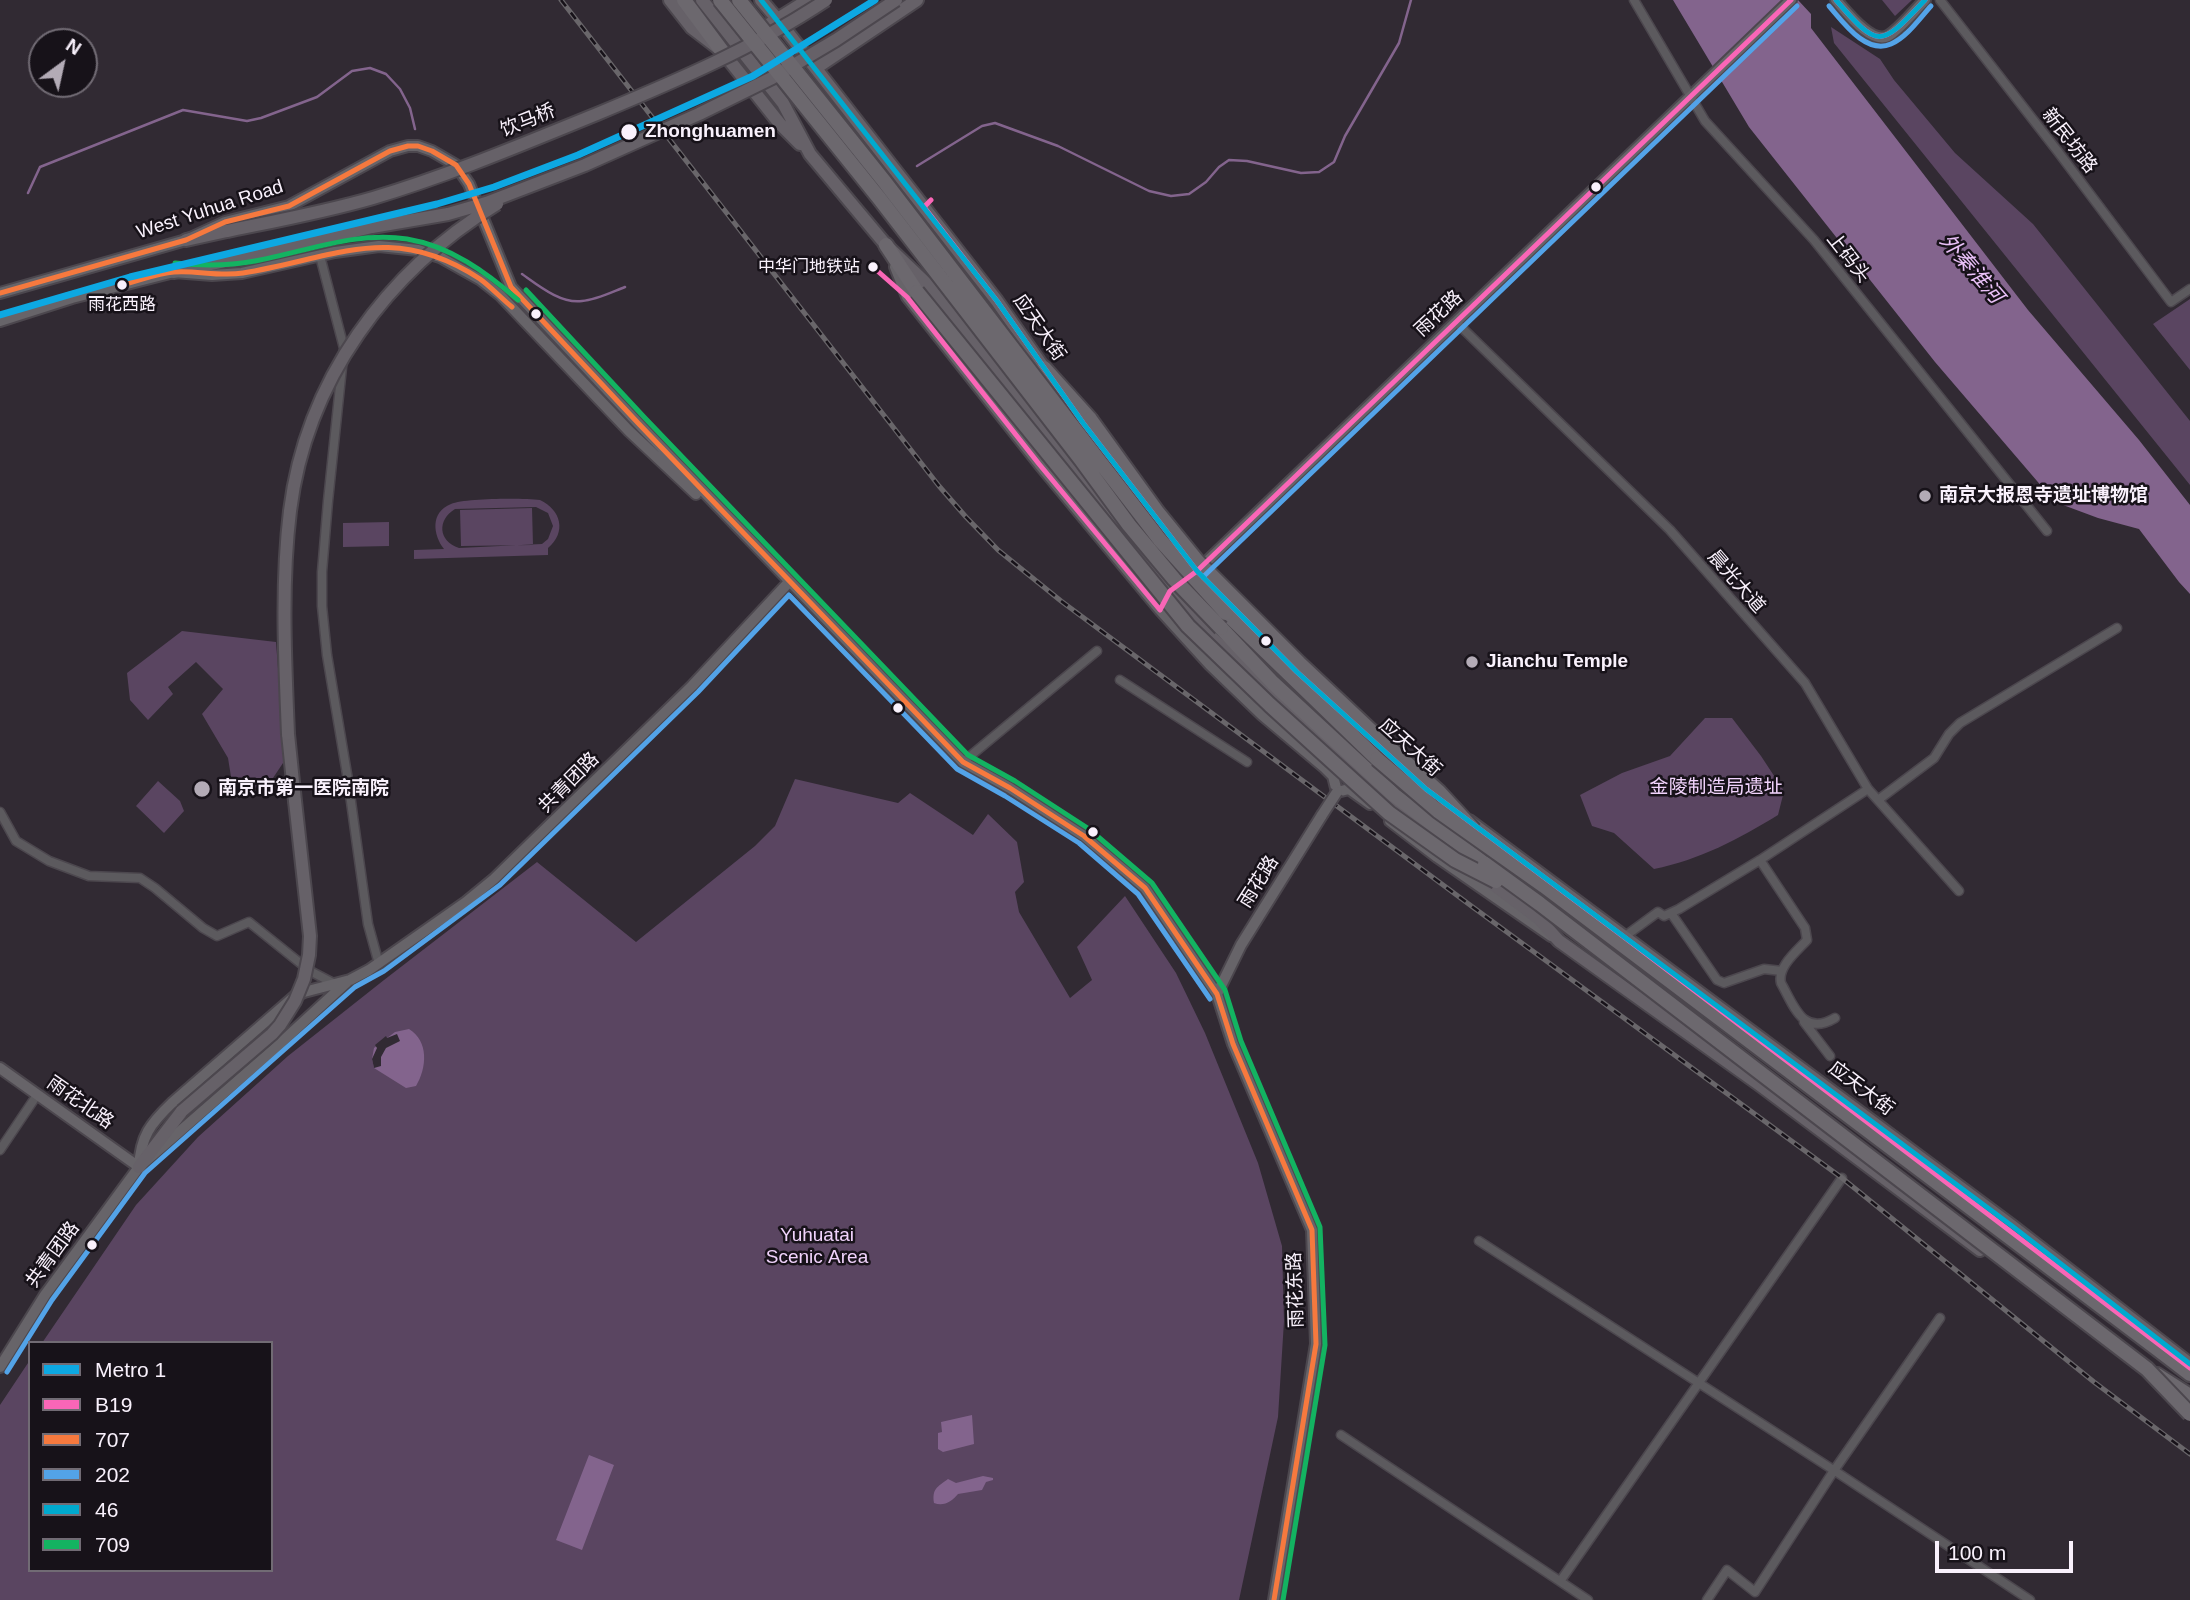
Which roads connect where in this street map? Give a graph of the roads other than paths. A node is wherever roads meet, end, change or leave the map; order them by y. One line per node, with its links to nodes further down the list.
1 (670, 0): 19 (main road)
2 (684, 0): 19 (highway)
3 (695, 0): 19 (main road)
4 (702, 0): 18 (main road)
5 (720, 0): 53 (highway, bridge)
6 (739, 0): 50 (highway, bridge)
7 (761, 0): 17 (main road, 应天大街)
8 (808, 0): 17 (main road)
9 (825, 0): 24 (main road, 饮马桥, bridge)
10 (896, 0): 23 (main road, bridge)
11 (917, 0): 20 (main road)
12 (1634, 0): 21 (street, 上码头)
13 (1791, 0): 21 (street, 雨花路)
14 (1836, 0): 15 (street)
15 (1925, 0)
16 (1940, 0): 30 (street, 新民坊路)
17 (778, 20): 18 (main road); 20 (main road, 应天大街)
18 (736, 43): 22 (main road)
19 (722, 51): 22 (main road)
20 (816, 68): 34 (main road, 应天大街)
21 (1689, 97): 33 (street, 雨花路); 35 (street, 上码头)
22 (810, 154): 25 (main road)
23 (537, 182): 29 (main road, bridge); 69 (main road, bridge)
24 (186, 240): 27 (street, West Yuhua Road); 31 (street, West Yuhua Road)
25 (886, 246): 38 (main road); 39 (street); 53 (highway, bridge)
26 (320, 256): 28 (street); 29 (street); 57 (street)
27 (498, 257): 28 (street); 37 (street, West Yuhua Road)
28 (467, 271): 37 (street)
29 (174, 272): 32 (street)
30 (2190, 289)
31 (0, 293)
32 (0, 321)
33 (1456, 322): 36 (street, 雨花路); 46 (street, 晨光大道)
34 (1044, 368): 36 (main road, 应天大街); 50 (highway, bridge)
35 (2047, 531)
36 (1197, 571): 38 (street, 雨花路); 55 (main road, 应天大街)
37 (789, 582): 44 (street, 雨花东路); 57 (street, 共青团路)
38 (1170, 591): 39 (street); 56 (main road)
39 (1160, 610): 40 (street); 47 (street)
40 (1153, 622)
41 (2117, 628): 48 (street)
42 (1097, 651): 44 (street)
43 (1120, 680): 45 (street)
44 (963, 762): 62 (street, 雨花东路)
45 (1247, 762)
46 (1868, 789): 48 (street, 晨光大道); 51 (street)
47 (1337, 792): 56 (street); 62 (street, 雨花路, bridge)
48 (1878, 800): 52 (street, 晨光大道)
49 (0, 812): 61 (street)
50 (1485, 845): 73 (highway, bridge)
51 (1760, 860): 54 (street); 59 (street)
52 (1959, 891)
53 (1540, 904): 76 (highway, bridge)
54 (1671, 913): 55 (street); 59 (street)
55 (1624, 937): 58 (main road); 75 (main road, 应天大街)
56 (1559, 941): 58 (main road)
57 (379, 964): 60 (street, 共青团路)
58 (1600, 971): 80 (main road)
59 (1782, 971): 64 (street)
60 (350, 980): 61 (street, 共青团路); 69 (street, 共青团路)
61 (336, 984): 69 (street, 共青团路)
62 (1217, 994): 86 (street, 雨花东路)
63 (1836, 1018): 64 (street)
64 (1802, 1019): 65 (street)
65 (1830, 1056)
66 (0, 1068): 67 (street, 雨花北路)
67 (37, 1095): 68 (street); 69 (street, 雨花北路)
68 (0, 1150)
69 (139, 1167): 74 (street, 共青团路)
70 (1842, 1178): 78 (street)
71 (1479, 1241): 78 (street)
72 (1940, 1318): 83 (street)
73 (2160, 1350): 75 (highway); 77 (highway)
74 (1, 1362)
75 (2190, 1366)
76 (2147, 1369): 79 (highway, bridge); 81 (highway, bridge)
77 (2190, 1374)
78 (1699, 1383): 83 (street); 84 (street)
79 (2190, 1396)
80 (2190, 1407)
81 (2190, 1415)
82 (1341, 1435): 84 (street)
83 (1835, 1471): 88 (street); 89 (street)
84 (1562, 1580): 85 (street)
85 (1578, 1597): 87 (street)
86 (1274, 1600)
87 (1588, 1600)
88 (1707, 1600)
89 (2030, 1600)

